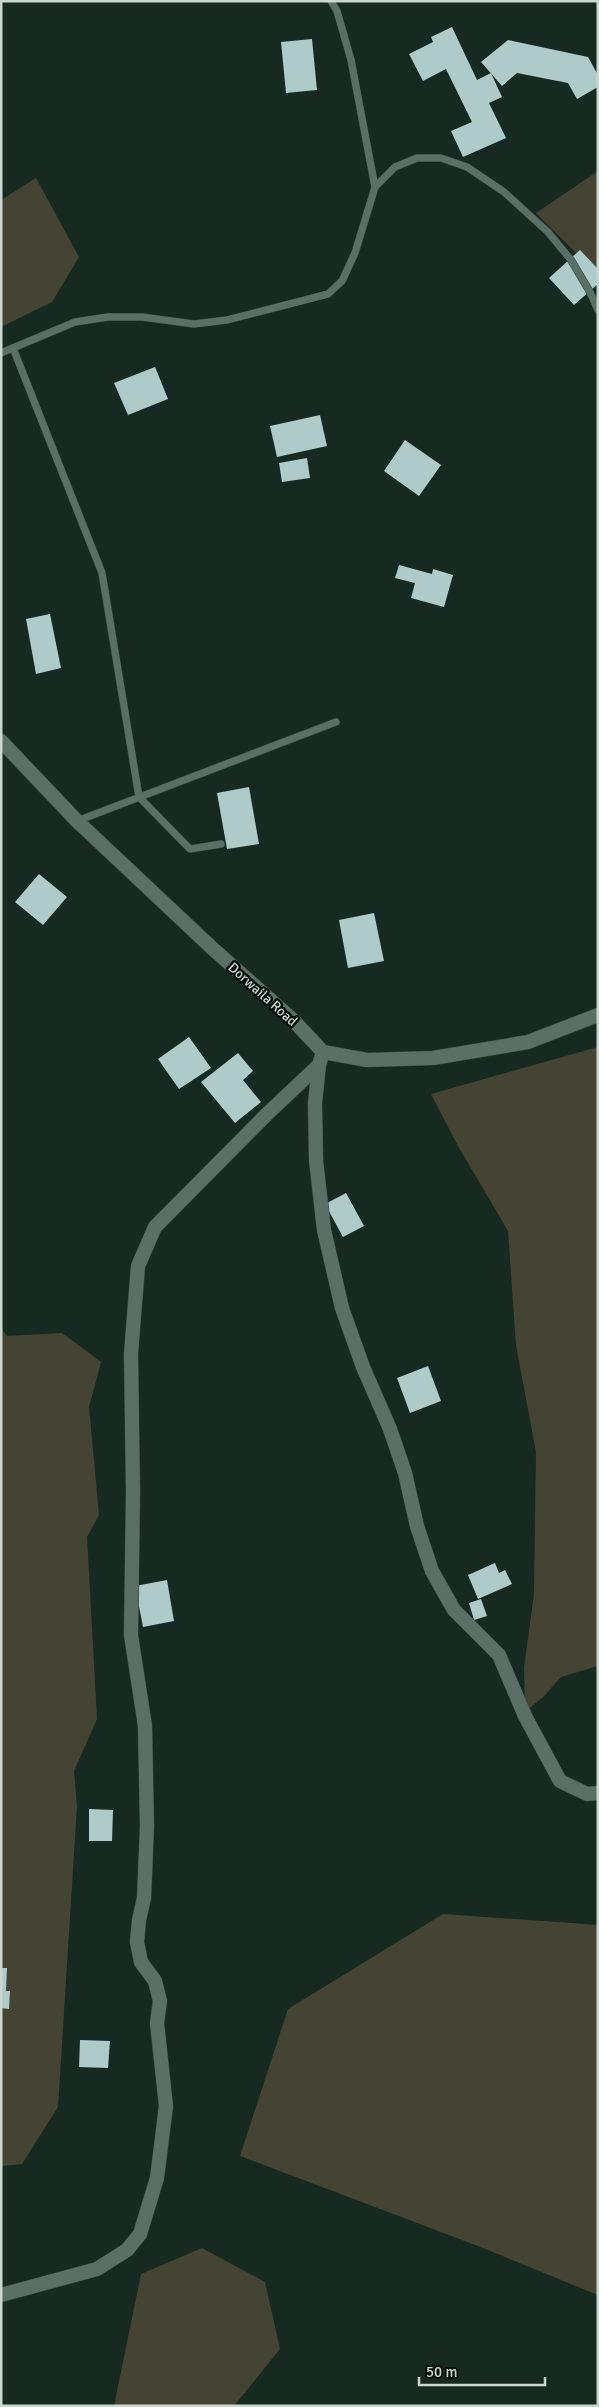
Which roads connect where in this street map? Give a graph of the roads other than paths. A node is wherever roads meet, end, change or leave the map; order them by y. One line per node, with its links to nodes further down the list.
1 (332, 1): 2 (lane)
2 (375, 187): 3 (lane); 4 (lane)
3 (598, 310)
4 (13, 348): 5 (lane); 8 (lane)
5 (1, 354)
6 (336, 722): 8 (lane)
7 (3, 747): 9 (street, Dorwaila Road)
8 (139, 797): 9 (lane); 10 (lane)
9 (77, 821): 12 (street, Dorwaila Road)
10 (221, 844)
11 (598, 1015): 12 (street)
12 (321, 1058): 13 (street); 14 (street)
13 (598, 1793)
14 (1, 2296)

